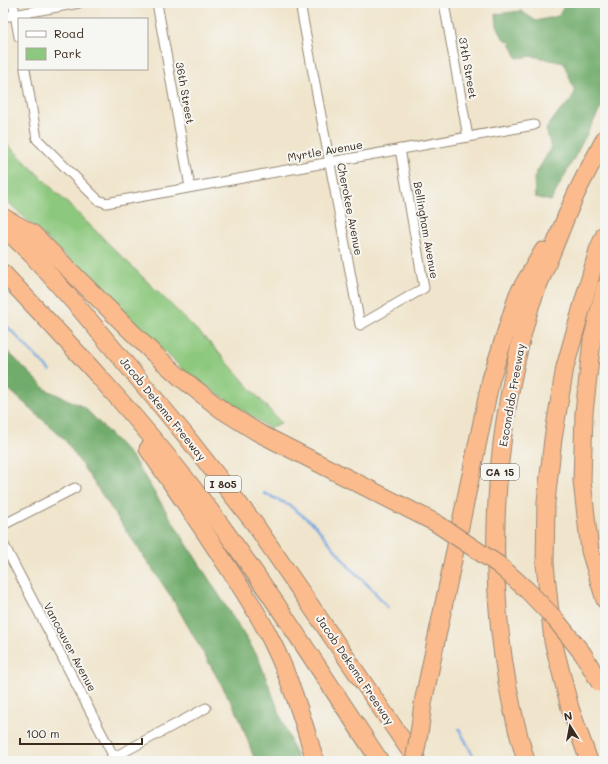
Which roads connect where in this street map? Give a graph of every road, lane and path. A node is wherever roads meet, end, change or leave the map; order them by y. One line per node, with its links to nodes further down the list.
1 (13, 3): 6 (street)
2 (79, 3): 6 (street)
3 (157, 3): 15 (street, 36th Street)
4 (300, 3): 14 (street, Cherokee Avenue)
5 (444, 3): 11 (street, 37th Street)
6 (15, 15): 7 (street); 8 (street)
7 (3, 17)
8 (18, 31)
9 (25, 70): 15 (street, Myrtle Avenue)
10 (534, 125): 11 (street, Myrtle Avenue)
11 (468, 137): 13 (street, Myrtle Avenue)
12 (605, 138): 16 (highway, Escondido Freeway / CA 15)
13 (400, 149): 14 (street, Myrtle Avenue); 22 (street, Bellingham Avenue)
14 (329, 162): 15 (street, Myrtle Avenue); 22 (street, Cherokee Avenue)
15 (190, 187)
16 (577, 191): 33 (highway, bridge); 34 (highway, Escondido Freeway / CA 15)
17 (3, 217): 28 (highway, bridge)
18 (3, 227): 33 (highway, Jacob Dekema Freeway / I 805)
19 (605, 234): 35 (highway)
20 (3, 273): 23 (highway, I 805)
21 (605, 287): 27 (highway)
22 (360, 325)
23 (61, 334): 31 (highway); 32 (highway, I 805)
24 (75, 488): 25 (street)
25 (3, 525)
26 (3, 543): 30 (street, Vancouver Avenue)
27 (605, 600)
28 (603, 688)
29 (206, 708): 30 (street)
30 (112, 760)
31 (315, 761)
32 (380, 761)
33 (416, 761)
34 (526, 761)
35 (589, 761)

